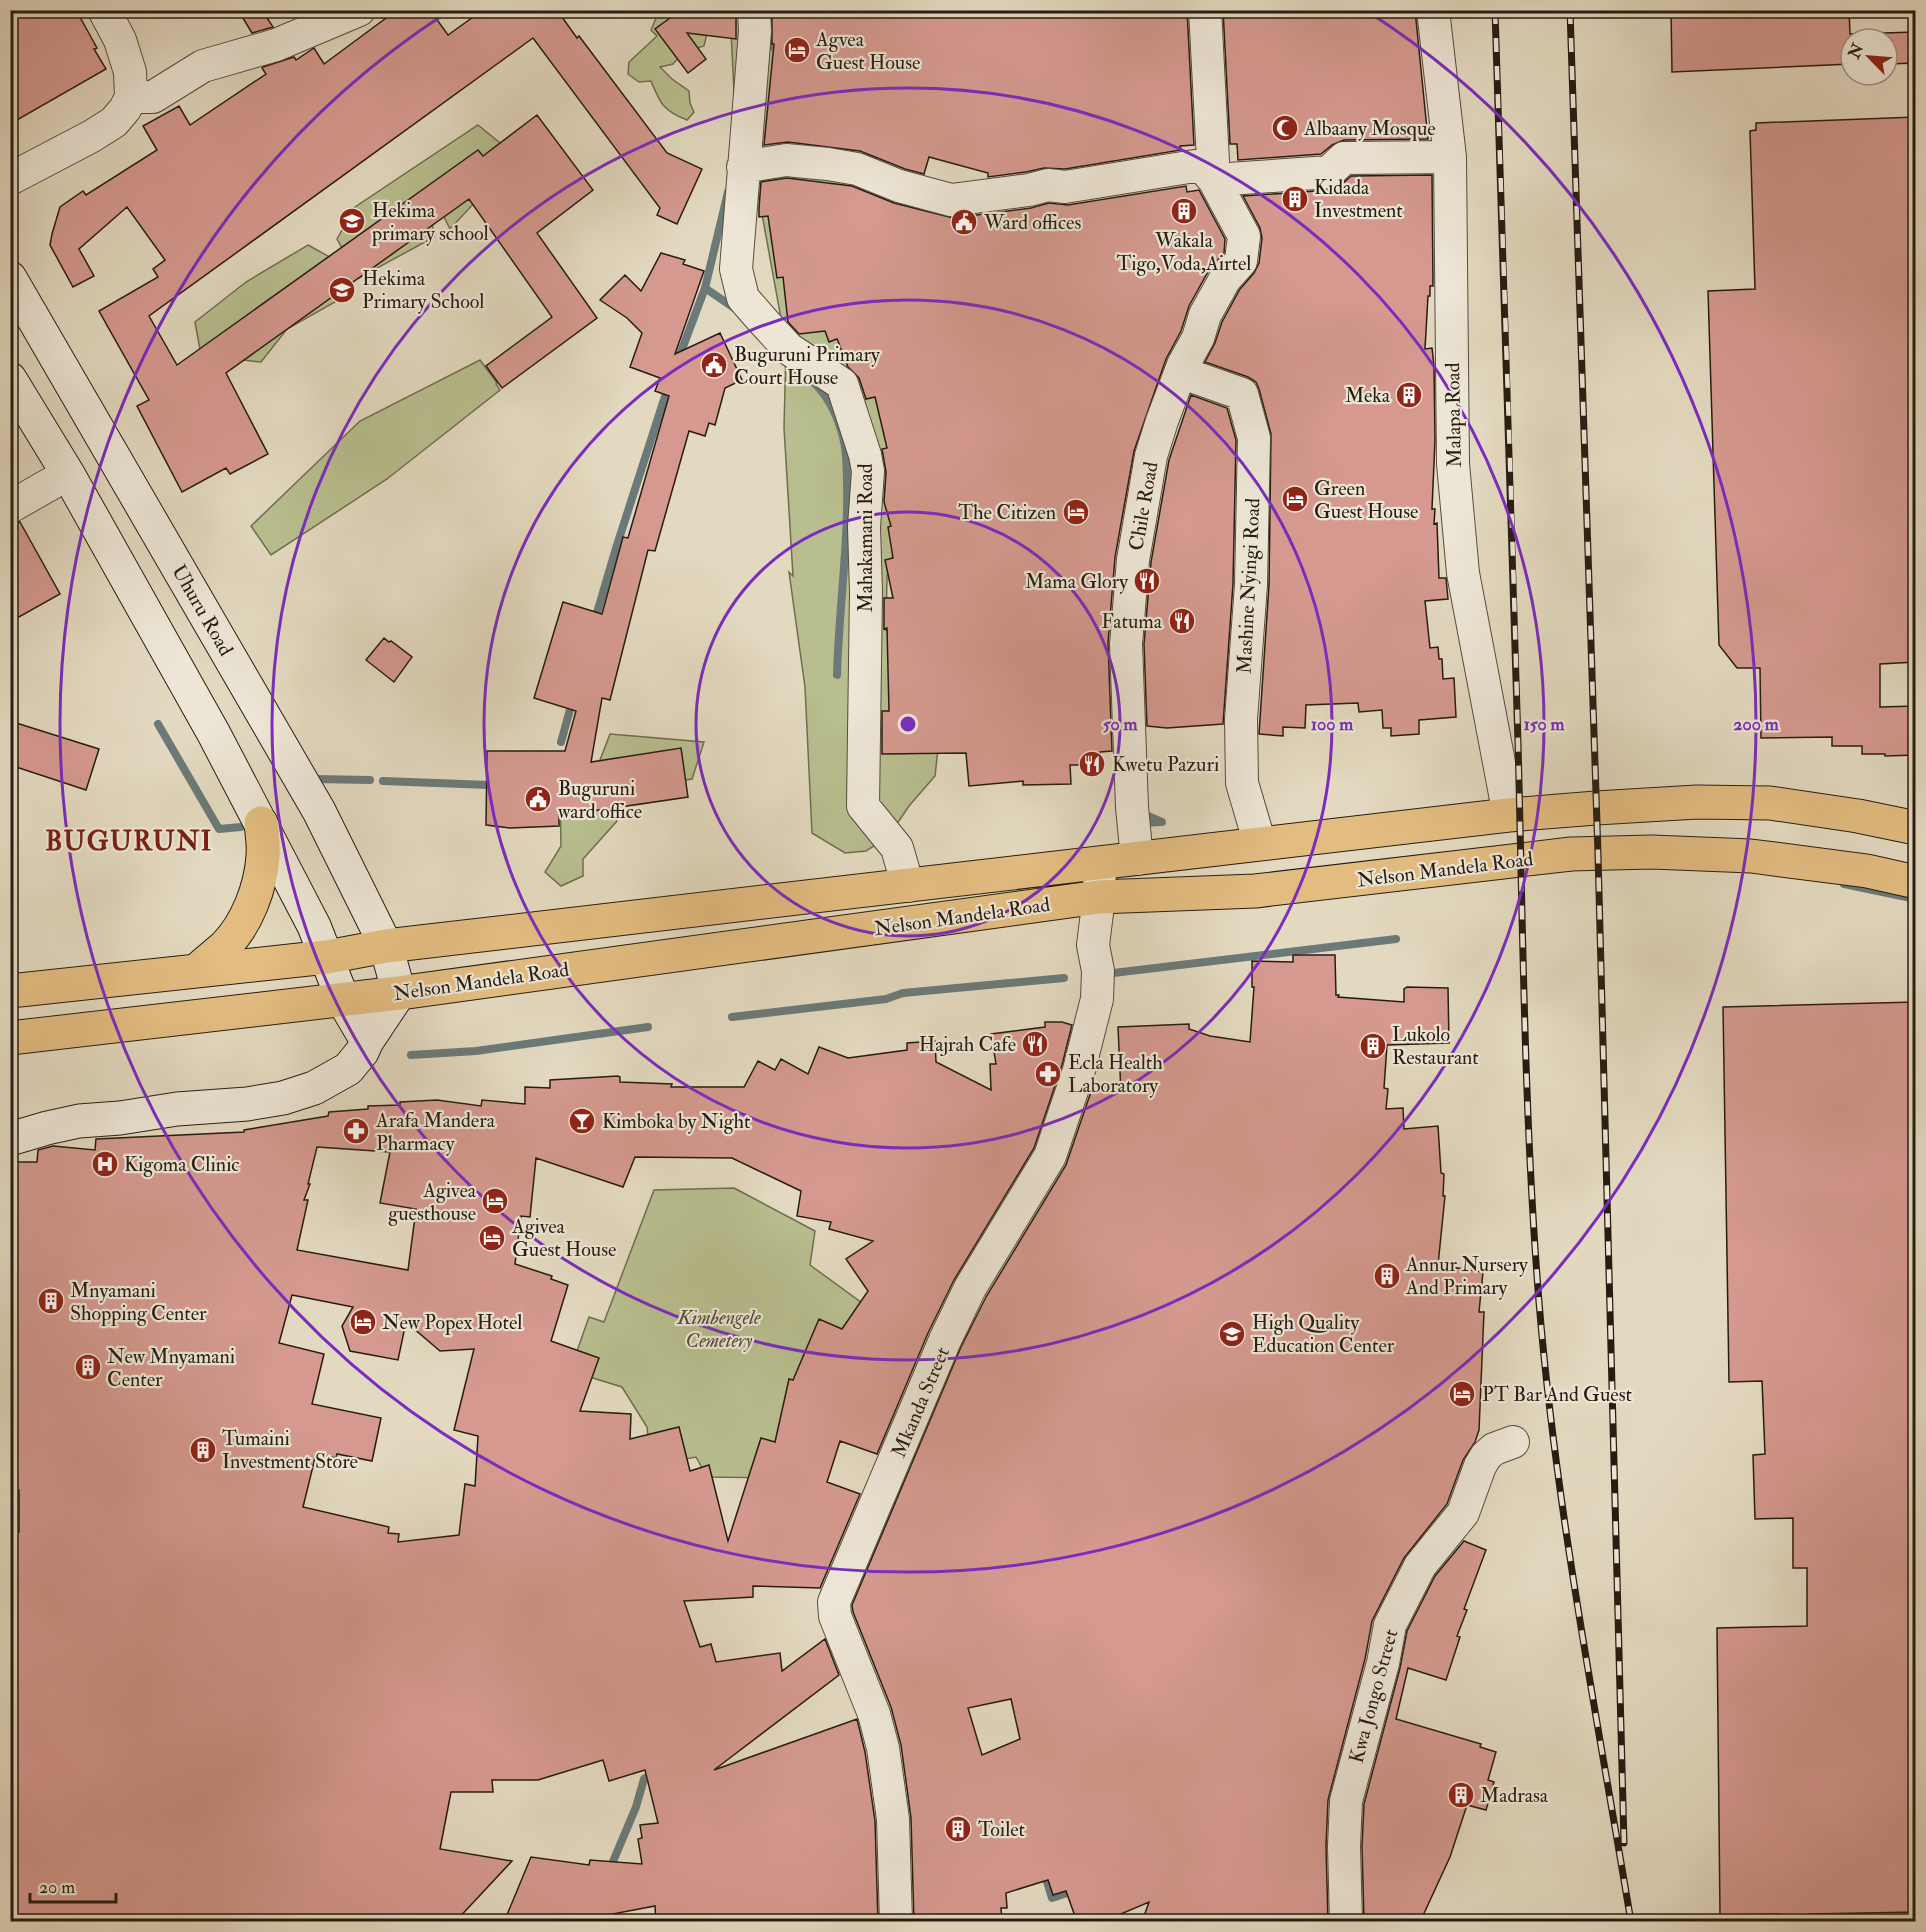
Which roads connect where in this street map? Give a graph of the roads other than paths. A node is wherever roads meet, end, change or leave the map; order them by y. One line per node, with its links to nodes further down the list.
1 (104, 10): 6 (street)
2 (359, 10): 6 (street)
3 (754, 10): 8 (street, Mahakamani Road)
4 (1205, 10): 10 (street, Chile Road)
5 (1433, 10): 7 (street, Malapa Road)
6 (131, 97): 9 (street)
7 (1450, 157): 10 (street); 16 (street, Malapa Road)
8 (743, 167): 10 (street); 23 (street, Mahakamani Road)
9 (10, 179)
10 (1214, 180): 12 (street, Chile Road)
11 (10, 278): 25 (main road, Uhuru Road)
12 (1183, 365): 19 (street, Mashine Nyingi Road); 20 (street, Chile Road)
13 (10, 379): 14 (main road)
14 (68, 474): 15 (street); 17 (main road)
15 (10, 507)
16 (1509, 815): 18 (main road, Nelson Mandela Road); 19 (main road, Nelson Mandela Road)
17 (261, 823): 26 (main road); 27 (main road)
18 (1916, 828)
19 (1260, 844): 20 (main road, Nelson Mandela Road)
20 (1137, 859): 21 (main road, Nelson Mandela Road)
21 (1100, 864): 23 (main road, Nelson Mandela Road); 24 (street, Mkanda Street)
22 (1916, 882): 24 (main road, Nelson Mandela Road)
23 (908, 886): 25 (main road, Nelson Mandela Road)
24 (1099, 897): 29 (main road, Nelson Mandela Road); 35 (street, Mkanda Street)
25 (386, 946): 26 (main road, Nelson Mandela Road); 29 (main road, Uhuru Road)
26 (327, 957): 27 (main road); 30 (main road)
27 (196, 970): 28 (main road)
28 (10, 991)
29 (399, 993): 30 (main road, Nelson Mandela Road); 32 (main road)
30 (343, 1000): 31 (main road, Nelson Mandela Road); 32 (main road)
31 (10, 1038)
32 (367, 1041): 33 (main road)
33 (10, 1139)
34 (1513, 1442): 36 (street, Kwa Jongo Street)
35 (896, 1922)
36 (1346, 1922)

